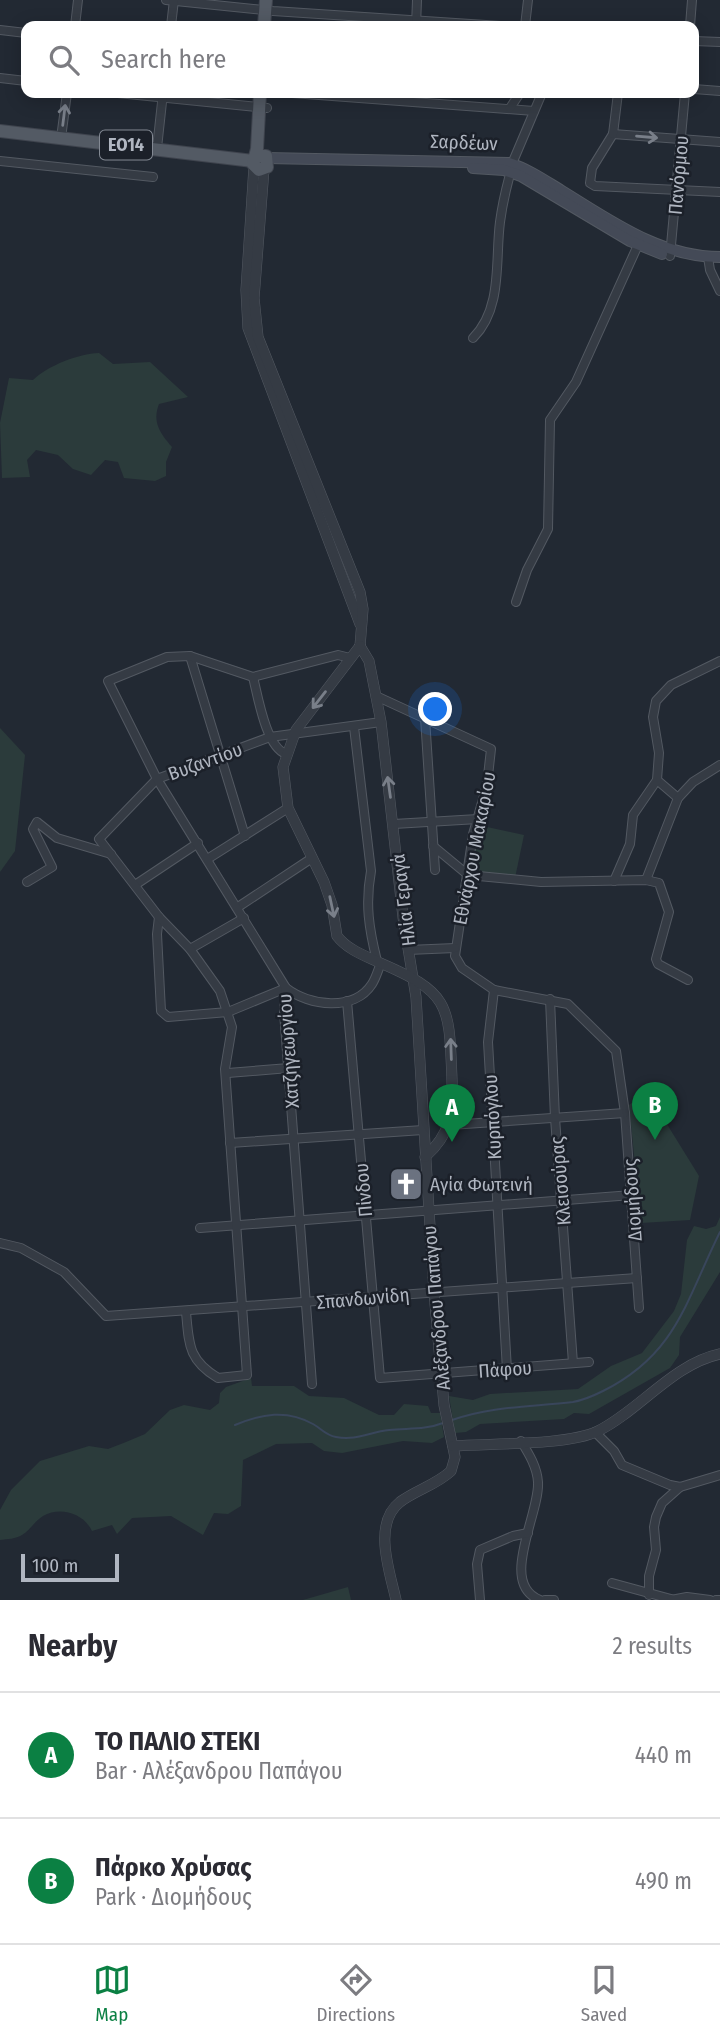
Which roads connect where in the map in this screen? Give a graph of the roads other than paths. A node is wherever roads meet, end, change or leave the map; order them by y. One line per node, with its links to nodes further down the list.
1 (78, 0): 8 (street)
2 (166, 0): 3 (street)
3 (174, 0): 7 (street); 9 (street)
4 (417, 0): 11 (street)
5 (528, 0): 12 (street)
6 (692, 0): 13 (street)
7 (269, 5): 10 (street)
8 (76, 21)
9 (172, 21)
10 (393, 21)
11 (416, 21)
12 (526, 21)
13 (690, 21)
14 (0, 30): 15 (street)
15 (21, 32)
16 (699, 41): 17 (street)
17 (720, 42)
18 (0, 78): 19 (street)
19 (21, 80)
20 (699, 89): 21 (street)
21 (720, 91)
22 (66, 98): 37 (street, one-way to 22)
23 (163, 98): 40 (street)
24 (180, 98): 32 (street)
25 (261, 98): 32 (main road)
26 (266, 98): 32 (main road)
27 (420, 98): 33 (street)
28 (517, 98): 33 (street)
29 (540, 98): 34 (street)
30 (617, 98): 36 (street)
31 (685, 98): 38 (street, Πανόρμου)
32 (263, 108): 43 (main road)
33 (510, 108): 34 (street)
34 (534, 111): 41 (street)
35 (0, 131): 37 (main road, Σαρδέων / ΕΟ14)
36 (613, 134): 38 (street, one-way to 38); 46 (street)
37 (61, 138): 40 (main road, Σαρδέων / ΕΟ14)
38 (681, 140): 39 (street); 46 (street, Πανόρμου)
39 (720, 142)
40 (157, 148): 43 (main road, Σαρδέων / ΕΟ14)
41 (514, 159)
42 (0, 161): 44 (street)
43 (261, 162): 48 (main road, Σαρδέων); 49 (main road, Σαρδέων); 54 (street)
44 (153, 177)
45 (509, 178): 52 (street)
46 (676, 191): 47 (street); 49 (street, Πανόρμου)
47 (720, 192)
48 (638, 245): 49 (main road, Σαρδέων); 53 (street)
49 (670, 253): 50 (main road, Σαρδέων)
50 (714, 261): 51 (street)
51 (720, 291)
52 (473, 338)
53 (516, 602)
54 (360, 646): 56 (street); 59 (street, Ηλία Γεραγά)
55 (190, 656): 58 (street); 66 (street); 68 (street, Χατζηγεωργίου)
56 (351, 658): 58 (street); 63 (street, one-way to 63)
57 (720, 661): 69 (street)
58 (253, 677): 64 (street)
59 (376, 696): 60 (street, Εθνάρχου Μακαρίου); 61 (street, Ηλία Γεραγά)
60 (425, 718): 72 (street, Εθνάρχου Μακαρίου); 73 (street)
61 (381, 722): 62 (street, Βυζαντίου); 74 (street, Ηλία Γεραγά, one-way to 61)
62 (354, 727): 63 (street, Βυζαντίου); 93 (street)
63 (294, 734): 64 (street, Βυζαντίου); 65 (street)
64 (270, 737): 65 (street); 66 (street, Βυζαντίου)
65 (286, 754): 71 (street)
66 (221, 755): 68 (street, Βυζαντίου); 75 (street)
67 (720, 765): 70 (street)
68 (157, 779): 76 (street, Χατζηγεωργίου); 78 (street, Βυζαντίου)
69 (657, 780): 70 (street); 84 (street)
70 (678, 798): 83 (street)
71 (288, 808): 75 (street); 80 (street)
72 (478, 819): 73 (street); 82 (street, Εθνάρχου Μακαρίου)
73 (431, 822): 74 (street); 77 (street)
74 (394, 824): 92 (street, Ηλία Γεραγά)
75 (245, 836): 79 (street)
76 (198, 843): 79 (street, Χατζηγεωργίου); 86 (street)
77 (433, 846): 81 (street); 82 (street)
78 (111, 854): 85 (street); 86 (street)
79 (209, 858): 87 (street, Χατζηγεωργίου)
80 (312, 858): 87 (street); 93 (street, one-way to 93)
81 (435, 870)
82 (468, 875): 84 (street); 90 (street, Εθνάρχου Μακαρίου)
83 (646, 880): 84 (street); 95 (street)
84 (614, 881)
85 (27, 882)
86 (135, 885): 88 (street)
87 (238, 907): 89 (street, Χατζηγεωργίου)
88 (159, 917): 91 (street); 100 (street)
89 (244, 918): 91 (street); 96 (street, Χατζηγεωργίου)
90 (455, 948): 92 (street); 97 (street)
91 (190, 949): 100 (street)
92 (408, 950): 94 (street, Ηλία Γεραγά)
93 (379, 962): 94 (street); 99 (street)
94 (413, 976): 106 (street, one-way to 94); 107 (street, Ηλία Γεραγά)
95 (688, 981)
96 (286, 988): 99 (street); 100 (street); 101 (street, Χατζηγεωργίου)
97 (494, 990): 98 (street); 105 (street, Κυρπόγλου)
98 (550, 999): 103 (street, Διομήδους); 104 (street, Κλεισούρας)
99 (346, 1001): 108 (street, Πίνδου)
100 (228, 1012): 102 (street)
101 (289, 1068): 102 (street); 109 (street, Χατζηγεωργίου)
102 (228, 1073): 110 (street)
103 (625, 1113): 104 (street); 112 (street, Διομήδους)
104 (555, 1118): 105 (street); 113 (street, Κλεισούρας)
105 (491, 1124): 106 (street); 114 (street, Κυρπόγλου)
106 (450, 1125): 111 (street)
107 (423, 1130): 108 (street); 111 (street, Ηλία Γεραγά)
108 (358, 1134): 109 (street); 116 (street, Πίνδου)
109 (294, 1138): 110 (street); 117 (street, Χατζηγεωργίου)
110 (230, 1143): 118 (street)
111 (425, 1157): 115 (street, Αλέξανδρου Παπάγου)
112 (632, 1195): 113 (street); 121 (street, Διομήδους)
113 (562, 1200): 114 (street); 122 (street, Κλεισούρας)
114 (497, 1206): 115 (street); 123 (street, Κυρπόγλου)
115 (428, 1211): 116 (street); 124 (street, Αλέξανδρου Παπάγου)
116 (365, 1215): 117 (street); 125 (street, Πίνδου)
117 (300, 1220): 118 (street); 126 (street, Χατζηγεωργίου)
118 (236, 1224): 119 (street); 127 (street)
119 (200, 1228)
120 (0, 1242): 129 (street, Σπανδωνίδη)
121 (637, 1278): 122 (street, Σπανδωνίδη); 128 (street, Διομήδους)
122 (568, 1283): 123 (street, Σπανδωνίδη); 132 (street, Κλεισούρας)
123 (503, 1286): 124 (street, Σπανδωνίδη); 133 (street, Κυρπόγλου)
124 (434, 1292): 125 (street, Σπανδωνίδη); 134 (street, Αλέξανδρου Παπάγου)
125 (371, 1296): 126 (street, Σπανδωνίδη); 135 (street, Πίνδου)
126 (307, 1302): 127 (street, Σπανδωνίδη); 136 (street, Χατζηγεωργίου)
127 (243, 1306): 129 (street, Σπανδωνίδη); 129 (street)
128 (639, 1308)
129 (186, 1312)
130 (720, 1354): 137 (street)
131 (589, 1362): 132 (street, Πάφου)
132 (573, 1363): 133 (street, Πάφου)
133 (507, 1370): 134 (street, Πάφου)
134 (441, 1373): 135 (street, Πάφου); 139 (street, Αλέξανδρου Παπάγου)
135 (380, 1378)
136 (312, 1384)
137 (595, 1432): 138 (street); 141 (street)
138 (522, 1441): 139 (street); 142 (street)
139 (453, 1446): 145 (street)
140 (720, 1475): 141 (street)
141 (680, 1487): 144 (street)
142 (528, 1533): 146 (street); 147 (street)
143 (612, 1583): 144 (street)
144 (649, 1595): 149 (street)
145 (396, 1600)
146 (480, 1600)
147 (542, 1600): 148 (street)
148 (554, 1600)
149 (671, 1600): 150 (street)
150 (710, 1600)

